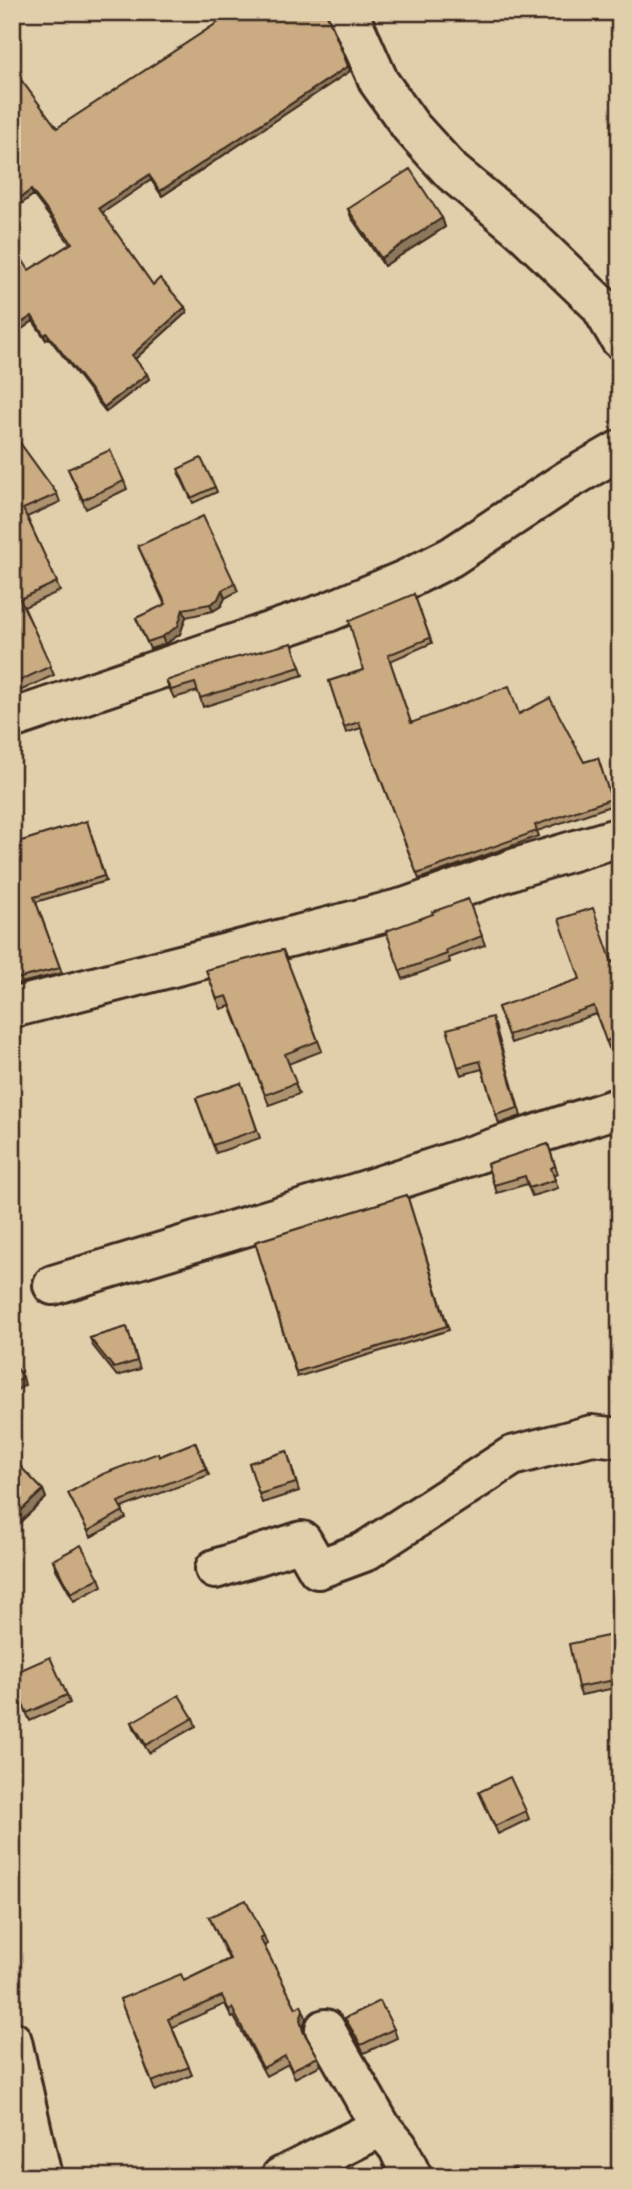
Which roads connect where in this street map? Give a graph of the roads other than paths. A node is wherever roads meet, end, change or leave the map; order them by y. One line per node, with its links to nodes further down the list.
1 (348, 12): 2 (street)
2 (620, 339)
3 (620, 450): 4 (street)
4 (12, 719)
5 (620, 837): 6 (street)
6 (12, 1008)
7 (620, 1107): 8 (street)
8 (53, 1285)
9 (620, 1438): 10 (street)
10 (215, 1569)
11 (325, 2029): 13 (street)
12 (12, 2041): 14 (street)
13 (381, 2127): 15 (street); 16 (street)
14 (42, 2177)
15 (281, 2177)
16 (412, 2177)

